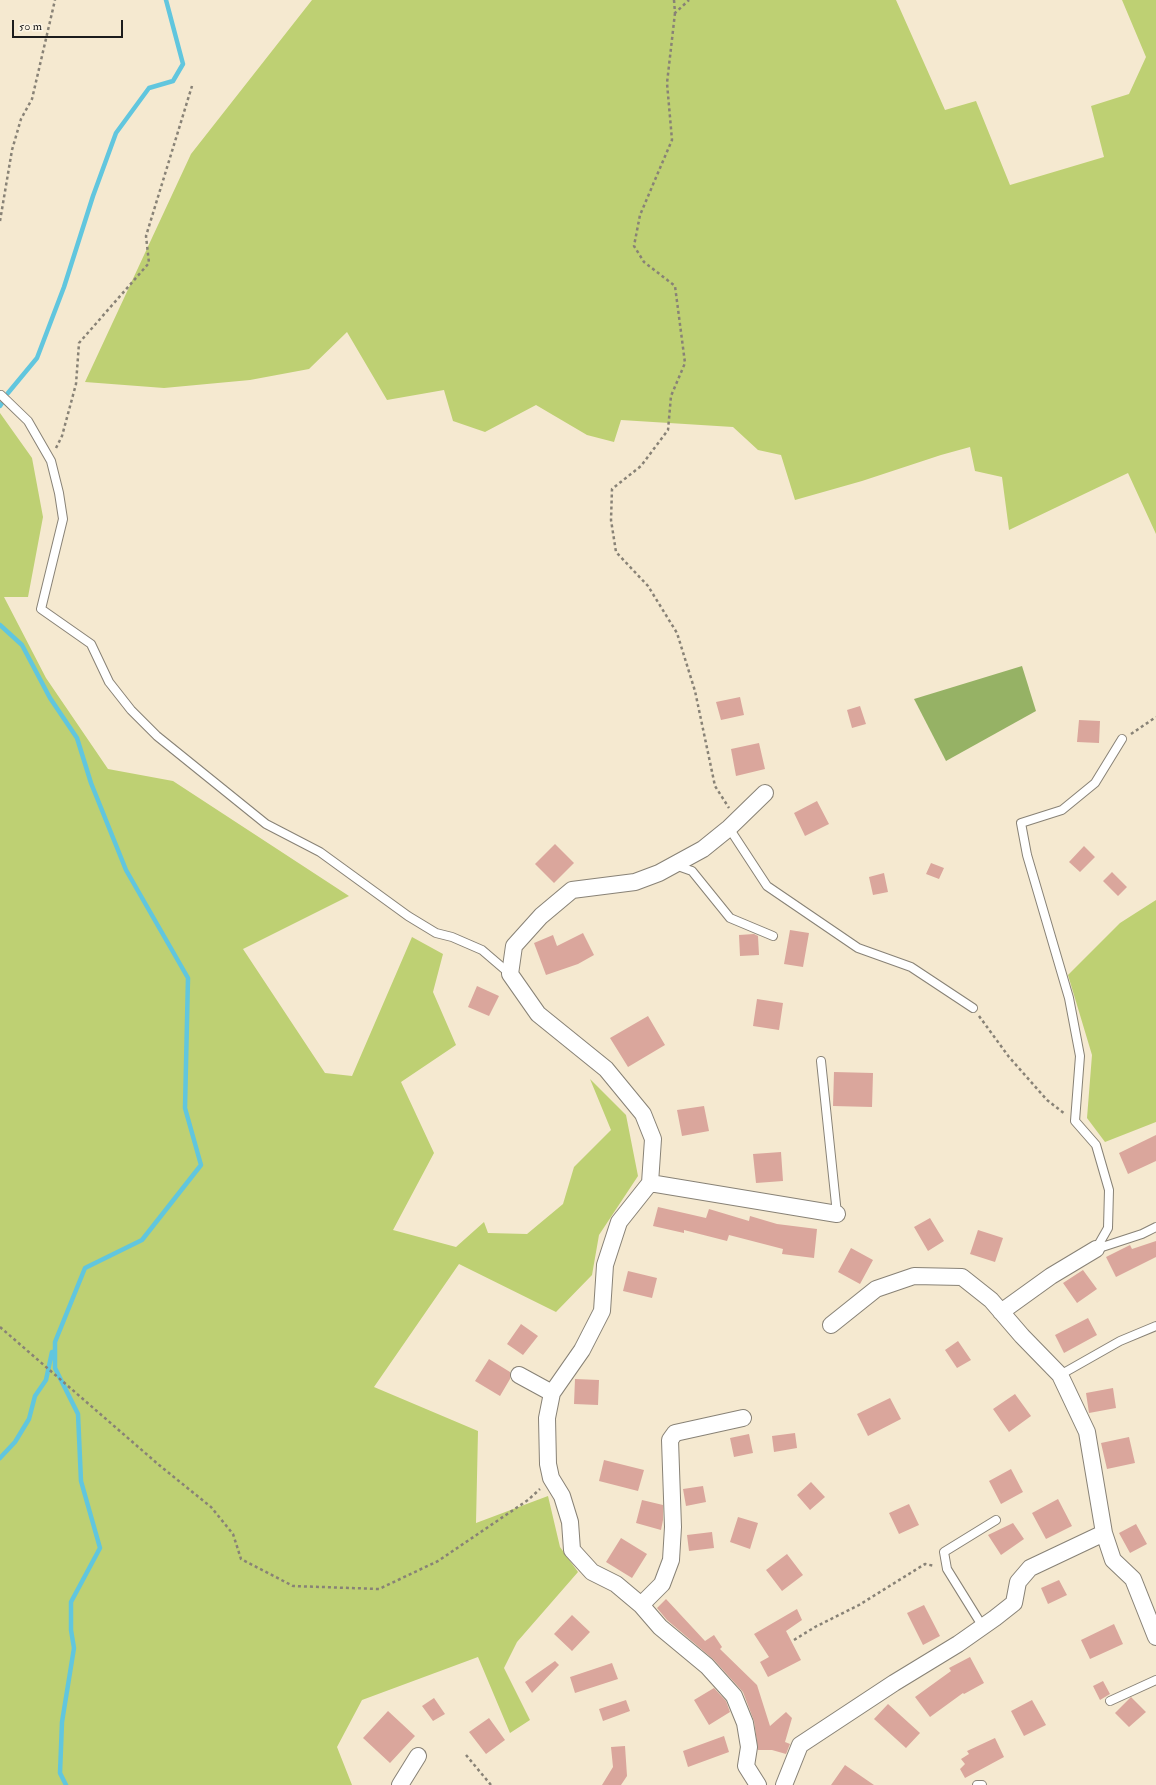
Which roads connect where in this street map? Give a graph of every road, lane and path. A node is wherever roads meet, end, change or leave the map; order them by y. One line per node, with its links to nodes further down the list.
1 (55, 0): 6 (path)
2 (674, 0): 4 (path)
3 (689, 0): 4 (path)
4 (675, 13): 12 (path)
5 (192, 86): 8 (path)
6 (0, 221)
7 (1, 395): 8 (lane)
8 (51, 461): 15 (lane)
9 (1156, 717): 10 (path)
10 (1122, 739): 18 (lane)
11 (764, 793): 12 (street)
12 (733, 825): 13 (street); 16 (lane)
13 (674, 865): 14 (lane); 15 (street)
14 (774, 936)
15 (510, 974): 19 (street)
16 (973, 1008): 18 (path)
17 (821, 1061): 20 (lane)
18 (1075, 1122): 22 (lane)
19 (650, 1183): 20 (street); 29 (street)
20 (837, 1214)
21 (1156, 1227): 22 (lane)
22 (1096, 1249): 23 (street)
23 (1001, 1312): 24 (street); 28 (street)
24 (831, 1325)
25 (1156, 1326): 28 (lane)
26 (0, 1327): 31 (path)
27 (519, 1375): 29 (street)
28 (1060, 1375): 33 (street)
29 (552, 1393): 31 (street)
30 (743, 1418): 35 (street)
31 (551, 1478): 35 (street)
32 (996, 1520): 34 (lane)
33 (1104, 1533): 36 (street); 37 (street)
34 (947, 1569): 36 (lane); 38 (path)
35 (641, 1605): 45 (street)
36 (983, 1627): 46 (street)
37 (1156, 1637)
38 (794, 1640)
39 (1156, 1680): 40 (lane)
40 (1110, 1701)
41 (466, 1755): 44 (path)
42 (418, 1756): 43 (street)
43 (400, 1785)
44 (491, 1785)
45 (758, 1785)
46 (784, 1785)
47 (977, 1785): 48 (lane)
48 (982, 1785)

